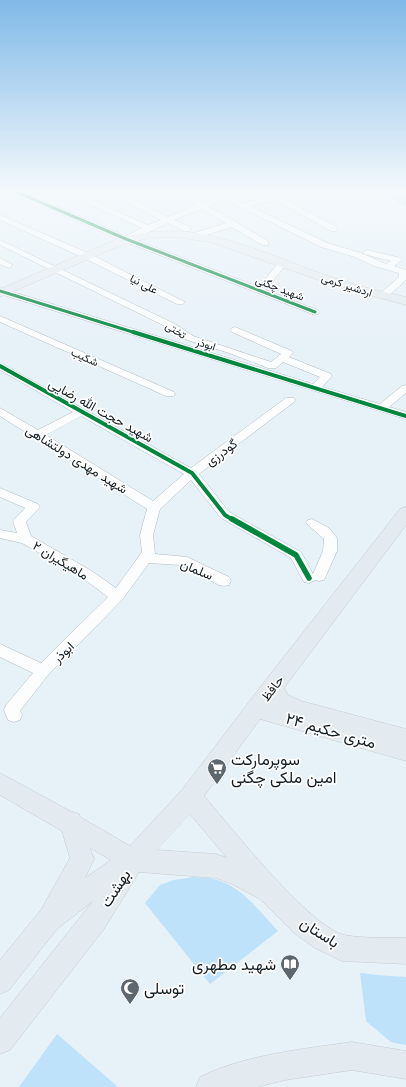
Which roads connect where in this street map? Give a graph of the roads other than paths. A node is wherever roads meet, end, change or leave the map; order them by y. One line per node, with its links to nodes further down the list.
1 (53, 241): 10 (street, علی نیا)
2 (122, 241): 10 (main road, اردشیر کرمی)
3 (130, 241): 17 (street, شهید چگنی)
4 (218, 241): 12 (main road, اردشیر کرمی)
5 (261, 241): 8 (street)
6 (315, 241): 9 (street)
7 (0, 242): 15 (street)
8 (265, 243)
9 (358, 255): 14 (street); 14 (street)
10 (87, 256): 15 (main road, اردشیر کرمی); 21 (street, علی نیا)
11 (0, 261): 13 (street)
12 (283, 263): 17 (street); 19 (main road, اردشیر کرمی)
13 (8, 265)
14 (388, 267): 16 (street)
15 (57, 268): 18 (main road, اردشیر کرمی); 25 (street, تختی)
16 (404, 275): 19 (street)
17 (261, 291): 22 (street, شهید چگنی)
18 (1, 292): 27 (street, ابوذر)
19 (383, 296): 20 (main road, اردشیر کرمی)
20 (406, 301)
21 (180, 302)
22 (316, 312)
23 (0, 319): 29 (street, شکیب)
24 (235, 330): 25 (street)
25 (282, 358): 27 (street)
26 (0, 366): 34 (street, شهید حجت الله رضایی)
27 (314, 388): 32 (street, ابوذر)
28 (406, 388): 30 (street)
29 (170, 394)
30 (401, 398): 32 (street)
31 (290, 400): 37 (street, گودرزی)
32 (381, 409): 35 (street, ابوذر)
33 (0, 411): 36 (street, شهید مهدی دولتشاهی)
34 (81, 412): 36 (street); 37 (street, شهید حجت الله رضایی)
35 (406, 416)
36 (38, 434): 39 (street, شهید مهدی دولتشاهی)
37 (192, 473): 39 (street, گودرزی); 41 (street)
38 (0, 492): 43 (street)
39 (154, 507): 44 (street)
40 (406, 513): 49 (main road, حافظ)
41 (312, 523)
42 (0, 534): 43 (street, ماهیگیران ۲)
43 (25, 539): 46 (street, ماهیگیران ۲)
44 (145, 558): 45 (street, سلمان); 46 (street, ابوذر)
45 (224, 581)
46 (118, 596): 48 (street, ابوذر)
47 (0, 650): 48 (street)
48 (43, 671): 51 (street, ابوذر)
49 (272, 687): 50 (main road, حافظ); 52 (main road, ۲۴ متری حکیم)
50 (256, 709): 53 (main road, ۲۴ متری حکیم); 55 (main road, حافظ)
51 (14, 715)
52 (406, 738)
53 (406, 751)
54 (1, 786): 56 (main road)
55 (190, 797): 57 (main road, حافظ); 58 (main road, باستان)
56 (71, 822): 57 (main road); 59 (main road)
57 (133, 860): 58 (main road, باستان); 59 (main road, بهشت); 62 (main road, بهشت)
58 (270, 890): 60 (main road, باستان)
59 (48, 920): 61 (main road, بهشت)
60 (406, 951)
61 (0, 981)
62 (0, 1040)
63 (406, 1065): 64 (main road)
64 (210, 1087)

